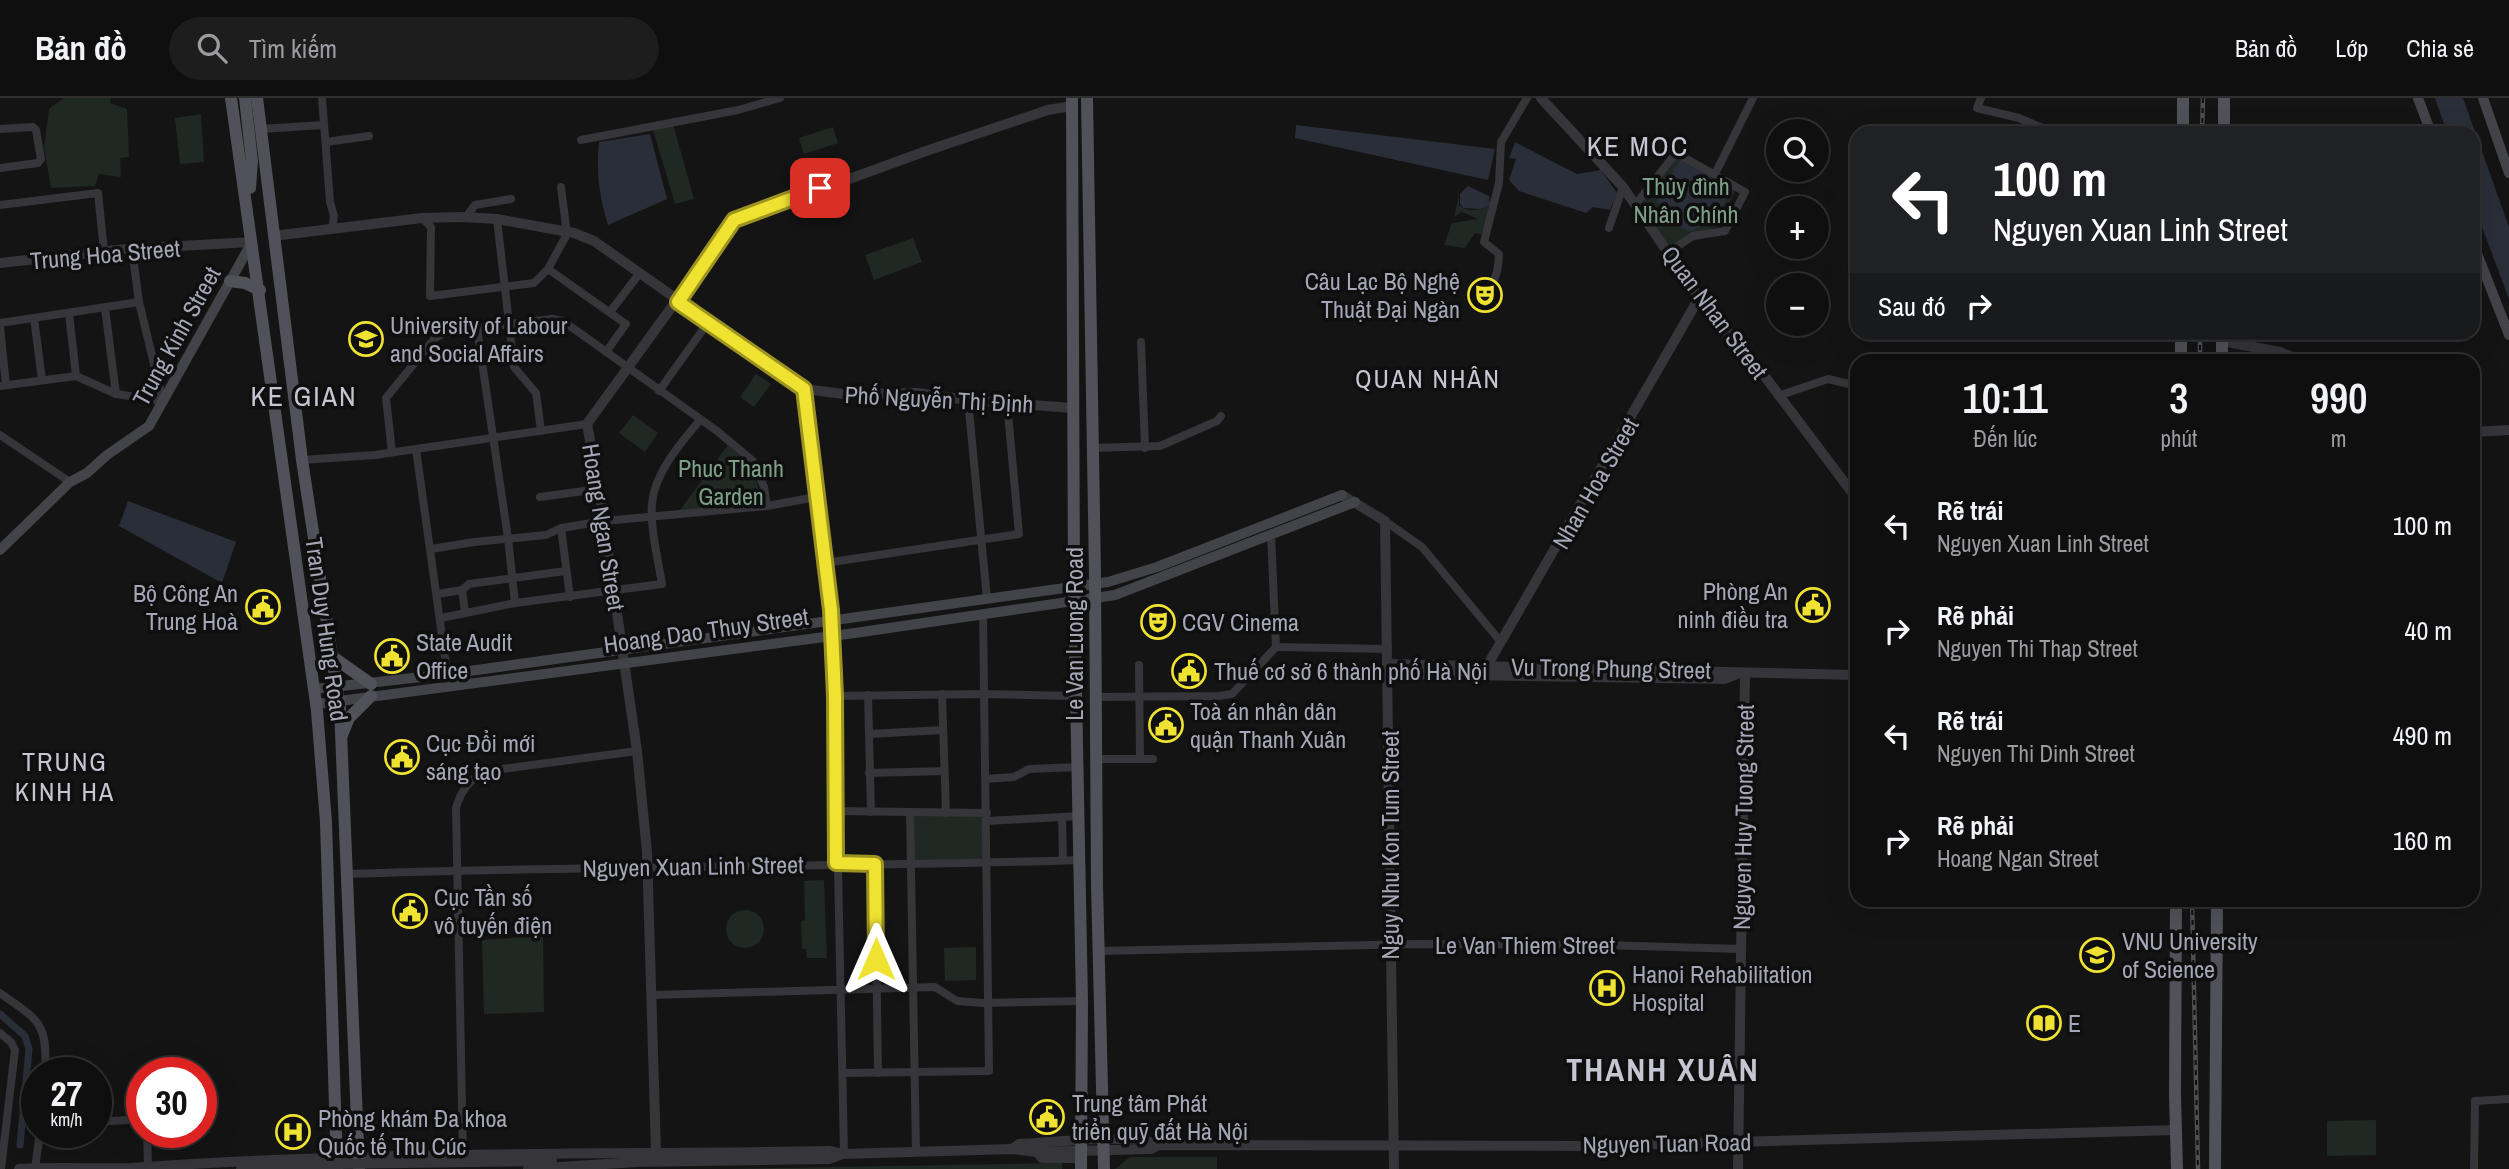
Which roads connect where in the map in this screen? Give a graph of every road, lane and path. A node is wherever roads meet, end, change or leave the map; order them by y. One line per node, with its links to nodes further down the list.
1 (231, 98): 34 (main road, Tran Duy Hung Road)
2 (244, 98): 26 (main road)
3 (257, 98): 22 (main road, Tran Duy Hung Road)
4 (322, 98): 16 (street)
5 (780, 98): 24 (street)
6 (1087, 98): 67 (main road, Le Van Luong Road)
7 (1527, 98): 55 (street)
8 (1541, 98): 31 (street, Quan Nhan Street)
9 (1754, 98): 29 (street)
10 (1981, 98): 17 (street)
11 (2183, 98): 18 (main road)
12 (2224, 98): 19 (main road)
13 (2418, 98): 20 (main road)
14 (2483, 98): 28 (main road)
15 (1072, 102): 58 (street, Hoang Ngan Street); 68 (main road, Le Van Luong Road)
16 (324, 125): 22 (street); 25 (street)
17 (2037, 126)
18 (2183, 126)
19 (2224, 126)
20 (2428, 126)
21 (0, 129): 27 (street)
22 (261, 129): 33 (main road, Tran Duy Hung Road)
23 (369, 136): 25 (street)
24 (581, 141)
25 (326, 142): 41 (street)
26 (252, 161): 33 (main road); 34 (main road)
27 (0, 168)
28 (2509, 173)
29 (1715, 174): 35 (street); 47 (street)
30 (561, 187): 42 (street)
31 (1623, 187): 35 (street, Quan Nhan Street); 40 (street)
32 (511, 199): 37 (street)
33 (267, 201): 43 (main road, Tran Duy Hung Road)
34 (248, 204): 44 (main road, Tran Duy Hung Road)
35 (1636, 204): 47 (street, Quan Nhan Street)
36 (0, 205): 46 (street)
37 (466, 217): 38 (street); 39 (street)
38 (422, 218): 41 (street); 53 (street)
39 (496, 219): 42 (street); 53 (street)
40 (1609, 228)
41 (332, 229): 43 (street)
42 (567, 234): 50 (street); 51 (street)
43 (273, 236): 99 (main road, Tran Duy Hung Road)
44 (252, 242): 45 (street, Trung Hoa Street); 52 (main road, Trung Kinh Street); 54 (main road, Tran Duy Hung Road)
45 (132, 249): 46 (street, Trung Hoa Street); 57 (street)
46 (104, 251): 49 (street, Trung Hoa Street)
47 (1669, 252): 56 (street, Quan Nhan Street)
48 (2480, 261): 69 (main road)
49 (0, 263)
50 (548, 269): 53 (street); 60 (street)
51 (639, 274): 58 (street); 60 (street)
52 (230, 281): 54 (main road); 84 (main road, Trung Kinh Street)
53 (505, 286): 64 (street)
54 (260, 290): 114 (main road, Tran Duy Hung Road)
55 (1476, 297)
56 (1699, 298): 82 (street, Quan Nhan Street); 139 (street, Nhan Hoa Street)
57 (139, 302): 59 (street); 84 (street)
58 (678, 302): 63 (street); 74 (street, Hoang Ngan Street)
59 (105, 308): 61 (street); 81 (street)
60 (610, 312): 72 (street)
61 (69, 313): 62 (street); 75 (street)
62 (34, 318): 65 (street); 76 (street)
63 (709, 321): 79 (street); 80 (street)
64 (509, 323): 66 (street); 72 (street); 91 (street)
65 (0, 325): 78 (street)
66 (477, 328): 94 (street); 98 (street)
67 (1091, 330): 68 (main road); 95 (main road, Le Van Luong Road)
68 (1072, 332): 86 (main road, Le Van Luong Road)
69 (2509, 335)
70 (2234, 340): 73 (street)
71 (1141, 342): 96 (street)
72 (606, 352): 74 (street)
73 (2285, 354)
74 (628, 370): 80 (street); 89 (street, Hoang Ngan Street)
75 (76, 376): 76 (street); 81 (street)
76 (43, 380): 78 (street)
77 (1850, 384): 82 (street)
78 (3, 386)
79 (804, 389): 83 (street, Phố Nguyễn Thị Định); 105 (street)
80 (659, 391): 88 (street)
81 (116, 394): 84 (street)
82 (1778, 396): 102 (street, Quan Nhan Street)
83 (968, 400): 85 (street, Phố Nguyễn Thị Định); 116 (street)
84 (163, 401): 100 (main road, Trung Kinh Street)
85 (1007, 402): 86 (street, Phố Nguyễn Thị Định); 116 (street)
86 (1073, 408): 125 (main road, Le Van Luong Road)
87 (1221, 416): 96 (street)
88 (700, 420): 107 (street); 108 (street)
89 (587, 424): 91 (street); 101 (street, Hoang Ngan Street)
90 (2509, 430): 92 (street)
91 (541, 431): 94 (street)
92 (2480, 432)
93 (0, 435): 100 (street)
94 (493, 436): 97 (street); 115 (street)
95 (1092, 448): 96 (street); 124 (main road, Le Van Luong Road)
96 (1145, 448)
97 (416, 449): 98 (street); 117 (street)
98 (392, 452): 99 (street)
99 (302, 460): 112 (main road, Tran Duy Hung Road)
100 (70, 482): 118 (main road, Trung Kinh Street)
101 (599, 489): 104 (street); 109 (street, Hoang Ngan Street)
102 (1850, 490)
103 (1342, 495): 106 (street); 113 (main road)
104 (540, 498)
105 (816, 498): 107 (street); 119 (street)
106 (1355, 502): 110 (street); 113 (main road, Hoang Dao Thuy Street)
107 (767, 506): 108 (street)
108 (653, 516): 109 (street); 127 (street)
109 (604, 521): 111 (street); 127 (street, Hoang Ngan Street)
110 (1385, 521): 139 (street); 141 (street, Nguy Nhu Kon Tum Street)
111 (561, 528): 115 (street); 121 (street)
112 (312, 529): 114 (main road); 143 (main road, Tran Duy Hung Road)
113 (1271, 529): 120 (main road, Hoang Dao Thuy Street); 123 (main road, Hoang Dao Thuy Street); 140 (street)
114 (292, 530): 154 (main road, Tran Duy Hung Road)
115 (508, 538): 117 (street); 122 (street)
116 (981, 538): 119 (street); 131 (street)
117 (431, 549): 128 (street)
118 (0, 550)
119 (825, 562): 137 (street)
120 (1157, 567): 123 (main road); 124 (main road, Hoang Dao Thuy Street)
121 (566, 571): 122 (street); 129 (street)
122 (512, 576): 126 (street); 133 (street)
123 (1161, 579): 130 (main road, Hoang Dao Thuy Street)
124 (1095, 583): 125 (main road, Hoang Dao Thuy Street); 130 (main road, Le Van Luong Road)
125 (1074, 587): 131 (main road, Hoang Dao Thuy Street); 132 (main road, Le Van Luong Road)
126 (462, 590): 128 (street); 134 (street)
127 (614, 590): 129 (street); 142 (street, Hoang Ngan Street)
128 (438, 594): 136 (street)
129 (570, 597): 133 (street)
130 (1095, 598): 132 (main road, Hoang Dao Thuy Street); 162 (main road, Le Van Luong Road)
131 (987, 599): 137 (main road, Hoang Dao Thuy Street)
132 (1074, 601): 135 (main road, Hoang Dao Thuy Street); 160 (main road, Le Van Luong Road)
133 (515, 603): 134 (street)
134 (464, 612): 136 (street)
135 (983, 614): 138 (main road, Hoang Dao Thuy Street); 157 (street)
136 (441, 618): 149 (street)
137 (831, 620): 138 (street); 142 (main road, Hoang Dao Thuy Street)
138 (832, 635): 144 (main road, Hoang Dao Thuy Street); 159 (street)
139 (1501, 642): 146 (street, Nhan Hoa Street)
140 (1276, 647): 141 (street); 161 (street)
141 (1388, 649): 147 (street, Nguy Nhu Kon Tum Street)
142 (623, 650): 144 (street, Hoang Ngan Street); 149 (main road, Hoang Dao Thuy Street)
143 (330, 655): 153 (main road, Tran Duy Hung Road); 155 (main road)
144 (625, 662): 152 (main road, Hoang Dao Thuy Street); 168 (street, Hoang Ngan Street)
145 (1139, 665): 161 (street)
146 (1487, 666): 147 (street, Vu Trong Phung Street); 148 (street, Vu Trong Phung Street)
147 (1389, 669): 148 (street, Vu Trong Phung Street); 194 (street, Nguy Nhu Kon Tum Street)
148 (1572, 672): 150 (street, Vu Trong Phung Street)
149 (448, 674): 152 (street); 155 (main road, Hoang Dao Thuy Street)
150 (1741, 674): 151 (street, Vu Trong Phung Street); 195 (street, Nguyen Huy Tuong Street)
151 (1850, 675)
152 (449, 686): 155 (main road, Hoang Dao Thuy Street)
153 (336, 687): 154 (main road, Hoang Dao Thuy Street); 155 (main road, Hoang Dao Thuy Street); 163 (main road, Tran Duy Hung Road)
154 (315, 689): 164 (main road, Tran Duy Hung Road)
155 (371, 690): 163 (main road, Hoang Dao Thuy Street); 167 (main road)
156 (942, 694): 157 (street); 158 (street); 165 (street)
157 (985, 694): 160 (street); 175 (street)
158 (868, 695): 159 (street); 166 (street)
159 (835, 696): 176 (street)
160 (1077, 696): 172 (main road, Le Van Luong Road)
161 (1139, 696): 162 (street); 170 (street)
162 (1096, 697): 169 (main road, Le Van Luong Road)
163 (338, 702): 164 (main road, Hoang Dao Thuy Street); 167 (main road, Tran Duy Hung Road)
164 (317, 704): 204 (main road, Tran Duy Hung Road)
165 (943, 730): 166 (street); 173 (street)
166 (869, 734): 174 (street)
167 (340, 738): 191 (main road, Tran Duy Hung Road)
168 (637, 751): 189 (street, Hoang Ngan Street); 190 (street)
169 (1102, 759): 170 (street); 196 (main road, Le Van Luong Road)
170 (1140, 759): 171 (street)
171 (1153, 759)
172 (1079, 767): 175 (street); 180 (main road, Le Van Luong Road)
173 (944, 771): 174 (street); 179 (street)
174 (869, 773): 177 (street)
175 (986, 779): 181 (street)
176 (836, 811): 177 (street); 185 (street)
177 (871, 812): 178 (street)
178 (910, 813): 179 (street); 188 (street)
179 (946, 813): 181 (street)
180 (1080, 816): 182 (street); 184 (main road, Le Van Luong Road)
181 (987, 817): 182 (street); 186 (street)
182 (1062, 817): 183 (street)
183 (1063, 860): 184 (street, Nguyen Xuan Linh Street); 186 (street, Nguyen Xuan Linh Street)
184 (1080, 860): 202 (main road, Le Van Luong Road)
185 (836, 863): 187 (street, Nguyen Xuan Linh Street); 189 (street, Nguyen Xuan Linh Street); 198 (street)
186 (988, 863): 188 (street, Nguyen Xuan Linh Street); 203 (street)
187 (875, 864): 188 (street, Nguyen Xuan Linh Street); 199 (street)
188 (910, 864): 197 (street)
189 (649, 866): 190 (street, Nguyen Xuan Linh Street); 201 (street, Hoang Ngan Street)
190 (458, 870): 191 (street, Nguyen Xuan Linh Street); 224 (street)
191 (347, 874): 205 (main road, Tran Duy Hung Road)
192 (2176, 907): 211 (main road)
193 (2217, 907): 212 (main road)
194 (1391, 945): 195 (street, Le Van Thiem Street); 196 (street, Le Van Thiem Street); 217 (street, Nguy Nhu Kon Tum Street)
195 (1741, 949): 215 (street, Nguyen Huy Tuong Street)
196 (1098, 950): 216 (main road, Le Van Luong Road)
197 (912, 987): 199 (street); 203 (street); 208 (street)
198 (841, 988): 199 (street); 201 (street); 209 (street)
199 (876, 988): 210 (street)
200 (0, 993): 207 (street)
201 (653, 995): 227 (street, Hoang Ngan Street)
202 (1082, 1002): 203 (street); 222 (main road, Le Van Luong Road)
203 (990, 1003): 208 (street)
204 (333, 1028): 205 (main road); 228 (main road, Tran Duy Hung Road)
205 (352, 1028): 229 (main road, Tran Duy Hung Road)
206 (0, 1033): 233 (street)
207 (46, 1057)
208 (914, 1072): 210 (street); 221 (street)
209 (843, 1073): 210 (street); 223 (street)
210 (878, 1073)
211 (2175, 1095): 214 (main road); 243 (main road)
212 (2215, 1096): 244 (main road); 245 (main road)
213 (2509, 1099): 246 (street)
214 (2175, 1130): 215 (street, Nguyen Tuan Road); 242 (main road)
215 (1738, 1142): 217 (street, Nguyen Tuan Road); 241 (street, Nguyen Huy Tuong Street)
216 (1104, 1145): 217 (street, Nguyen Tuan Road); 222 (street, Nguyen Tuan Road); 239 (main road, Le Van Luong Road)
217 (1394, 1146): 240 (street, Nguy Nhu Kon Tum Street)
218 (38, 1148): 235 (street)
219 (147, 1148): 231 (street)
220 (1012, 1149): 221 (street); 222 (street); 222 (street)
221 (916, 1152): 223 (street)
222 (1078, 1152)
223 (844, 1154): 227 (street)
224 (463, 1156): 225 (street); 226 (street)
225 (392, 1158): 229 (street); 237 (street)
226 (565, 1159): 227 (street); 236 (street, bridge); 238 (street)
227 (656, 1161)
228 (337, 1163): 229 (street); 230 (street)
229 (359, 1163)
230 (303, 1164): 231 (street)
231 (148, 1166): 232 (street)
232 (133, 1168): 235 (street)
233 (1, 1169)
234 (19, 1169): 235 (street)
235 (35, 1169)
236 (241, 1169)
237 (382, 1169)
238 (528, 1169)
239 (1104, 1169)
240 (1394, 1169)
241 (1738, 1169)
242 (2177, 1169)
243 (2184, 1169)
244 (2207, 1169)
245 (2215, 1169)
246 (2474, 1169)

